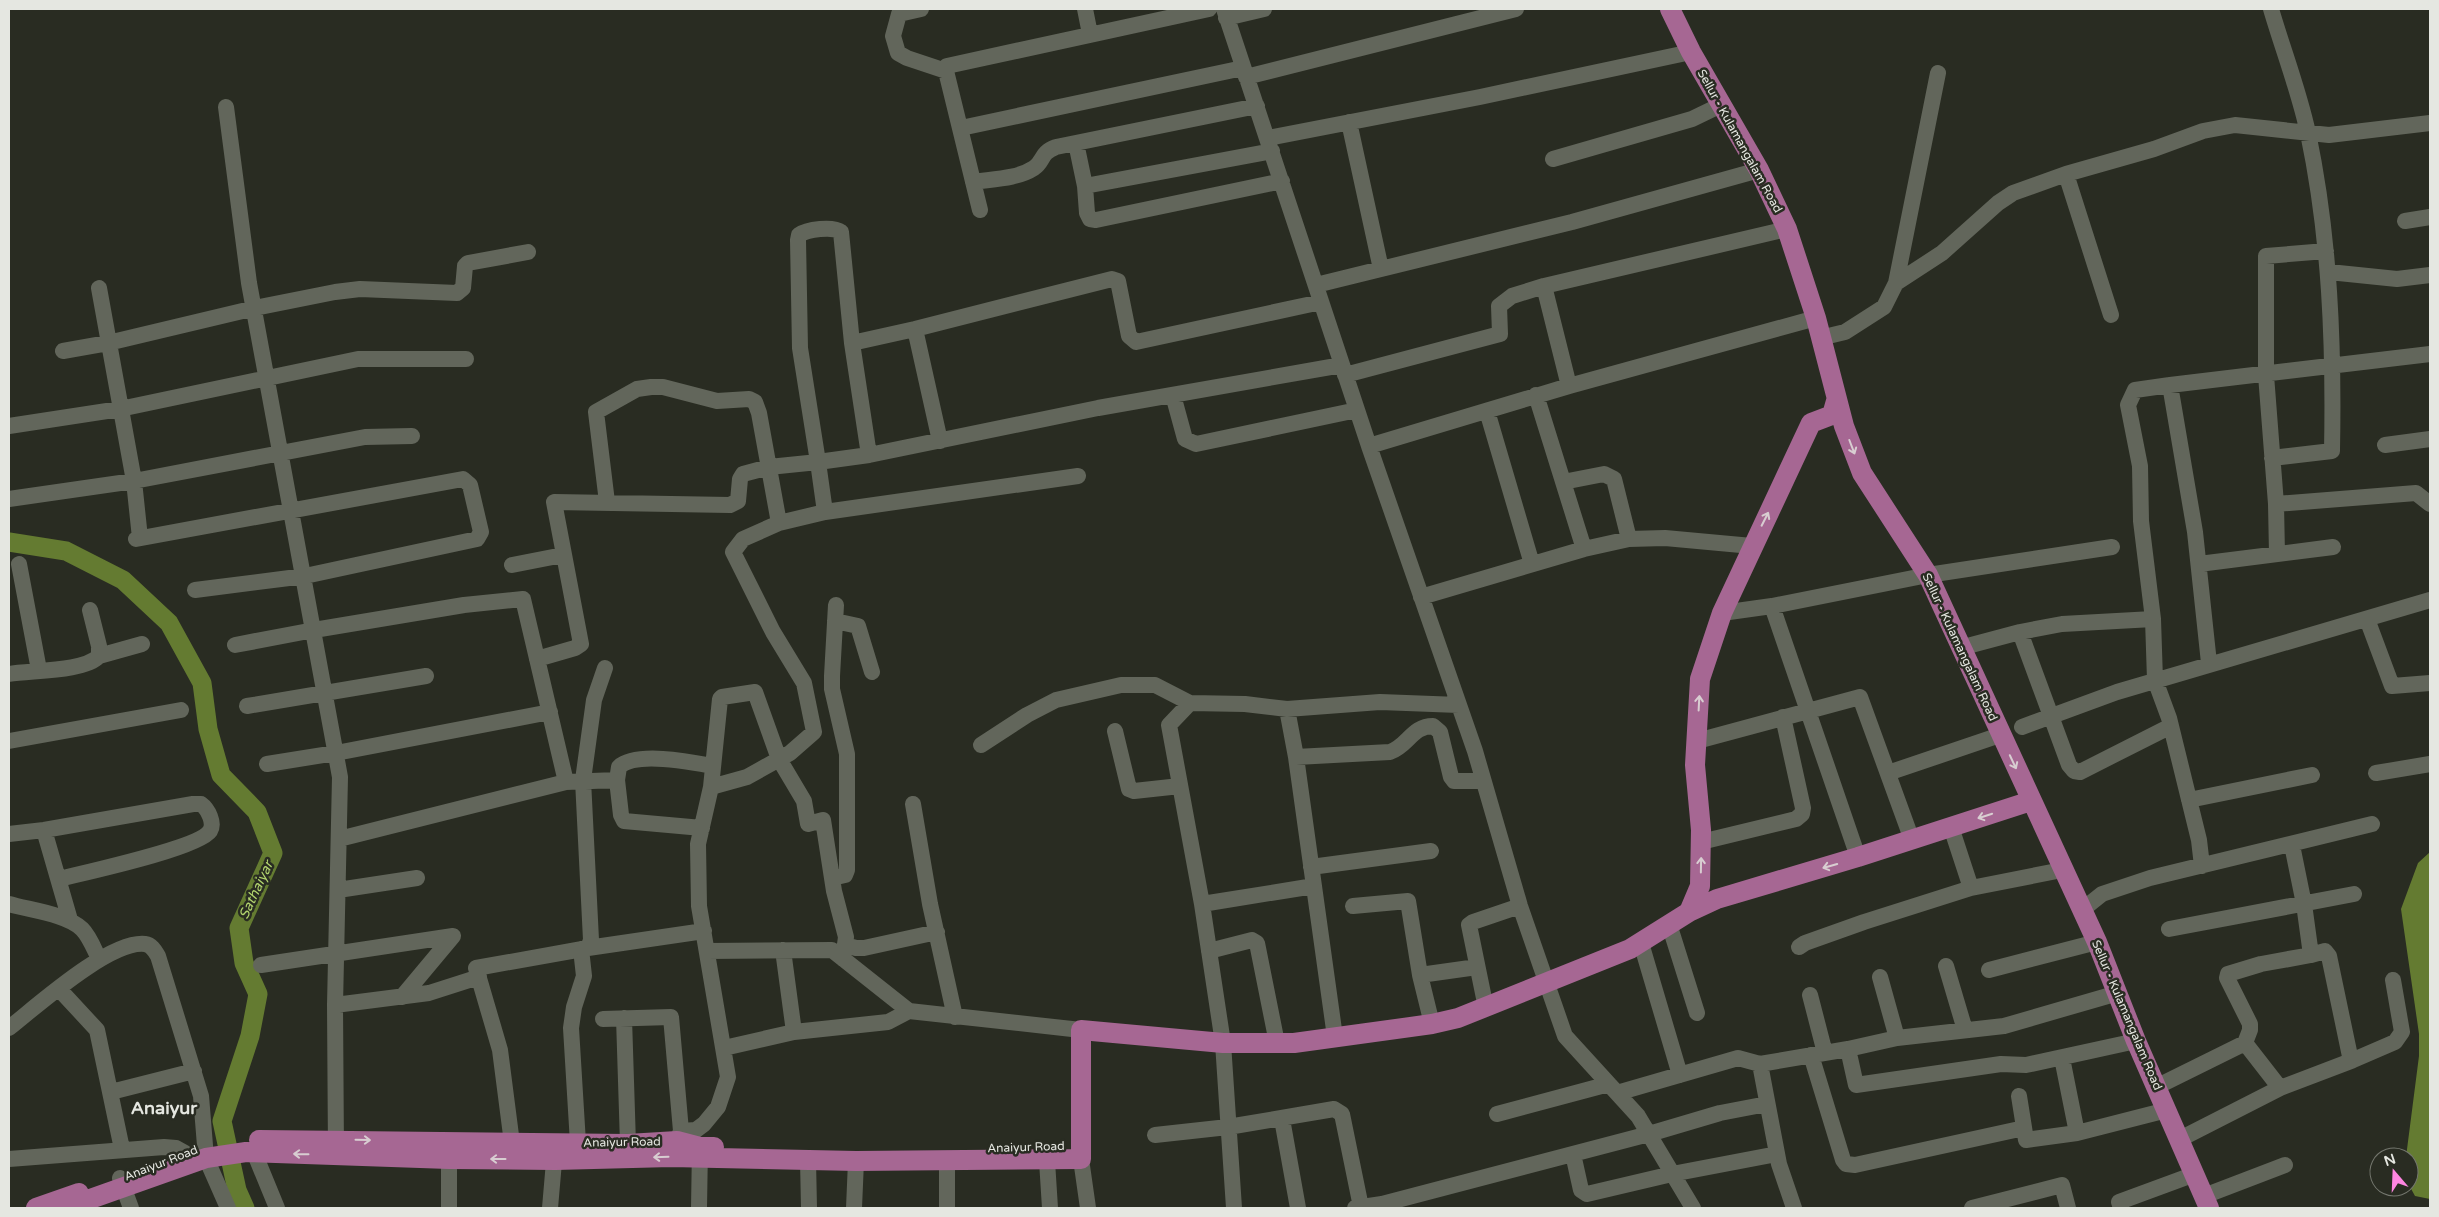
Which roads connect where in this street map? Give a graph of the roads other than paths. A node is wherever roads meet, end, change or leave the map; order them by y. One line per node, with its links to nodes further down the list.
1 (921, 9): 11 (street)
2 (1085, 9): 9 (street)
3 (1209, 9): 9 (street)
4 (1264, 9): 8 (street)
5 (1516, 9): 12 (street)
6 (1670, 9): 10 (main road, Sellur - Kulamangalam Road)
7 (2271, 9): 20 (street)
8 (1225, 13): 12 (street)
9 (1090, 34): 11 (street)
10 (1691, 52): 14 (main road, Sellur - Kulamangalam Road); 17 (street)
11 (946, 70): 19 (street)
12 (1245, 72): 15 (street); 19 (street)
13 (1938, 73): 38 (street)
14 (1721, 105): 23 (street); 24 (main road, Sellur - Kulamangalam Road)
15 (1257, 106): 21 (street); 22 (street)
16 (226, 107): 43 (street)
17 (1349, 122): 22 (street); 35 (street)
18 (2430, 123): 20 (street)
19 (960, 128): 27 (street)
20 (2308, 132): 25 (street); 33 (street)
21 (1076, 143): 27 (street); 28 (street)
22 (1270, 144): 26 (street); 28 (street)
23 (1553, 159)
24 (1759, 170): 32 (main road, Sellur - Kulamangalam Road); 35 (street)
25 (2066, 174): 38 (street); 44 (street)
26 (1282, 181): 28 (street); 39 (street)
27 (974, 182): 29 (street)
28 (1085, 186)
29 (980, 210)
30 (2430, 217): 31 (street)
31 (2406, 220)
32 (1787, 229): 40 (street); 45 (main road, Sellur - Kulamangalam Road)
33 (2326, 251): 36 (street); 55 (street)
34 (528, 252): 43 (street)
35 (1381, 269): 39 (street)
36 (2329, 272): 37 (street); 53 (street)
37 (2430, 275)
38 (1896, 283): 47 (street)
39 (1316, 285): 42 (street)
40 (1544, 286): 54 (street); 58 (street)
41 (99, 288): 48 (street)
42 (1321, 302): 46 (street); 54 (street)
43 (255, 308): 48 (street); 56 (street)
44 (2111, 315)
45 (1816, 318): 47 (main road, Sellur - Kulamangalam Road); 58 (street)
46 (914, 329): 49 (street); 68 (street)
47 (1820, 338): 61 (main road, Sellur - Kulamangalam Road)
48 (108, 343): 50 (street); 62 (street)
49 (852, 343): 72 (street); 74 (street)
50 (63, 351)
51 (2430, 354): 53 (street)
52 (466, 359): 56 (street)
53 (2334, 366): 55 (street); 73 (street)
54 (1344, 370): 59 (street); 63 (street)
55 (2266, 374): 57 (street); 73 (street)
56 (268, 379): 62 (street); 71 (street)
57 (2170, 385): 95 (street); 105 (street)
58 (1569, 386): 60 (street)
59 (1173, 395): 63 (street); 68 (street)
60 (1536, 396): 64 (street); 78 (street)
61 (1836, 400): 87 (main road, one-way to 61); 97 (main road, Sellur - Kulamangalam Road, one-way to 97)
62 (120, 409): 65 (street); 77 (street)
63 (1357, 410): 70 (street)
64 (1487, 410): 70 (street); 94 (street)
65 (9, 426)
66 (412, 436): 71 (street)
67 (2430, 439): 69 (street)
68 (940, 441): 72 (street)
69 (2385, 445)
70 (1369, 446): 100 (street)
71 (280, 454): 77 (street); 83 (street)
72 (869, 455): 74 (street)
73 (2272, 458): 81 (street)
74 (818, 462): 75 (street); 84 (street)
75 (768, 467): 80 (street); 80 (street); 85 (street)
76 (1078, 476): 84 (street)
77 (134, 481): 79 (street); 83 (street)
78 (1563, 482): 86 (street); 90 (street)
79 (9, 499)
80 (606, 502): 92 (street)
81 (2276, 504): 82 (street); 91 (street)
82 (2430, 504)
83 (293, 512): 98 (street); 98 (street)
84 (825, 512): 85 (street)
85 (779, 523): 141 (street)
86 (1629, 539): 87 (street); 90 (street)
87 (1752, 546): 104 (main road)
88 (2333, 546): 91 (street)
89 (2112, 547): 97 (street)
90 (1584, 549): 94 (street)
91 (2277, 554): 95 (street)
92 (563, 555): 96 (street); 113 (street)
93 (19, 564): 116 (street)
94 (1532, 564): 100 (street)
95 (2199, 564): 114 (street)
96 (512, 565)
97 (1928, 575): 102 (street); 111 (main road, Sellur - Kulamangalam Road)
98 (304, 576): 99 (street); 107 (street)
99 (195, 590)
100 (1421, 597): 124 (street)
101 (2430, 600): 106 (street)
102 (1772, 606): 104 (street); 128 (street)
103 (90, 610): 112 (street)
104 (1722, 613): 137 (main road, one-way to 104)
105 (2153, 619): 108 (street); 120 (street)
106 (2367, 619): 114 (street); 121 (street)
107 (314, 630): 110 (street); 113 (street); 122 (street)
108 (2020, 632): 111 (street); 131 (street)
109 (142, 644): 112 (street)
110 (235, 645)
111 (1965, 647): 135 (main road, Sellur - Kulamangalam Road)
112 (99, 656): 116 (street)
113 (537, 659): 129 (street)
114 (2210, 663): 120 (street)
115 (605, 668): 148 (street)
116 (39, 670): 118 (street)
117 (872, 672): 172 (street)
118 (9, 674)
119 (426, 676): 122 (street)
120 (2155, 680): 131 (street); 132 (street)
121 (2430, 683)
122 (324, 694): 125 (street); 139 (street)
123 (1190, 703): 126 (street); 138 (street); 152 (street)
124 (1459, 705): 126 (street); 150 (street)
125 (247, 706)
126 (1287, 709): 140 (street)
127 (182, 710): 136 (street)
128 (1807, 710): 130 (street); 145 (street); 167 (street)
129 (550, 712): 139 (street); 151 (street)
130 (1783, 717): 137 (street); 164 (street)
131 (2050, 718): 132 (street); 133 (street)
132 (2171, 726): 154 (street)
133 (2022, 727)
134 (1114, 731): 152 (street)
135 (2000, 735): 145 (street); 155 (main road, Sellur - Kulamangalam Road, one-way to 155)
136 (9, 741)
137 (1697, 741): 164 (main road)
138 (981, 745)
139 (336, 753): 142 (street); 162 (street)
140 (1296, 757): 150 (street); 169 (street)
141 (779, 759): 144 (street); 153 (street); 172 (street)
142 (267, 764)
143 (2430, 764): 146 (street)
144 (712, 766): 149 (street); 153 (street)
145 (1888, 773): 163 (street)
146 (2376, 773)
147 (2312, 774): 154 (street)
148 (583, 780): 149 (street); 151 (street); 193 (street)
149 (617, 780): 159 (street)
150 (1483, 781): 182 (street)
151 (566, 782): 162 (street)
152 (1180, 786): 179 (street)
153 (711, 787): 159 (street)
154 (2189, 800): 168 (street)
155 (2031, 801): 158 (main road, one-way to 158); 170 (main road, Sellur - Kulamangalam Road)
156 (913, 804): 189 (street)
157 (2372, 824): 165 (street)
158 (1951, 827): 163 (main road); 175 (street)
159 (702, 828): 188 (street)
160 (44, 830): 161 (street); 173 (street); 173 (street)
161 (9, 834)
162 (339, 839): 176 (street)
163 (1912, 840): 167 (main road)
164 (1701, 842): 184 (main road, one-way to 164)
165 (2292, 845): 168 (street); 180 (street)
166 (1431, 851): 169 (street)
167 (1858, 858): 184 (main road, one-way to 184)
168 (2202, 866): 183 (street)
169 (1311, 867): 174 (street)
170 (2062, 870): 175 (street); 183 (main road, Sellur - Kulamangalam Road)
171 (417, 878): 176 (street)
172 (832, 878): 197 (street)
173 (58, 879): 185 (street)
174 (1314, 886): 179 (street); 226 (street)
175 (1971, 888): 192 (street)
176 (338, 890): 198 (street)
177 (2354, 894): 180 (street)
178 (9, 904): 185 (street)
179 (1202, 904): 196 (street)
180 (2304, 904): 187 (street); 199 (street)
181 (1353, 906): 205 (street)
182 (1520, 906): 203 (street); 209 (street)
183 (2082, 910): 191 (main road, Sellur - Kulamangalam Road)
184 (1689, 912): 186 (main road)
185 (70, 920): 200 (street)
186 (1669, 924): 190 (main road); 217 (street)
187 (2169, 929)
188 (704, 932): 193 (street); 195 (street)
189 (936, 932): 197 (street); 218 (street)
190 (1641, 942): 209 (main road); 239 (street)
191 (2097, 942): 204 (street); 211 (main road, Sellur - Kulamangalam Road)
192 (1799, 947)
193 (584, 948): 206 (street); 257 (street)
194 (783, 950): 195 (street); 197 (street); 225 (street)
195 (707, 951): 232 (street)
196 (1209, 951): 230 (street); 231 (street)
197 (844, 952): 216 (street)
198 (336, 953): 201 (street); 213 (street); 214 (street)
199 (2312, 955): 227 (street); 236 (street)
200 (99, 959): 210 (street); 238 (street)
201 (261, 965)
202 (1946, 966): 224 (street)
203 (1477, 968): 205 (street); 215 (street)
204 (1989, 970)
205 (1420, 975): 221 (street)
206 (479, 977): 213 (street); 256 (street)
207 (1880, 978): 228 (street)
208 (2393, 980): 236 (street)
209 (1549, 983): 215 (main road); 241 (street)
210 (59, 989): 222 (street); 243 (street)
211 (2118, 994): 224 (street); 229 (main road, Sellur - Kulamangalam Road)
212 (1810, 995): 234 (street)
213 (402, 997): 214 (street)
214 (335, 1005): 259 (street)
215 (1486, 1008): 221 (main road)
216 (909, 1011): 218 (street); 225 (street)
217 (1697, 1013)
218 (955, 1017): 223 (street)
219 (624, 1018): 220 (street); 254 (street); 258 (street)
220 (603, 1019)
221 (1432, 1024): 226 (main road)
222 (9, 1028)
223 (1081, 1030): 230 (main road); 265 (main road)
224 (1965, 1030): 228 (street)
225 (794, 1032): 232 (street)
226 (1335, 1037): 231 (main road)
227 (2247, 1037): 240 (street); 242 (street)
228 (1897, 1038): 233 (street)
229 (2136, 1042): 235 (street); 240 (main road, Sellur - Kulamangalam Road)
230 (1223, 1043): 231 (main road); 249 (street)
231 (1277, 1043)
232 (724, 1048): 254 (street)
233 (1848, 1048): 234 (street); 235 (street)
234 (1818, 1054): 237 (street); 250 (street)
235 (2062, 1058): 251 (street)
236 (2351, 1061): 242 (street)
237 (1760, 1064): 239 (street); 245 (street)
238 (194, 1071): 243 (street); 262 (street)
239 (1680, 1075): 241 (street)
240 (2156, 1087): 246 (main road, Sellur - Kulamangalam Road)
241 (1613, 1088): 247 (street); 252 (street)
242 (2280, 1088): 255 (street)
243 (111, 1092): 261 (street)
244 (2019, 1096): 250 (street)
245 (1767, 1104): 252 (street); 268 (street)
246 (2168, 1110): 251 (street); 255 (main road, Sellur - Kulamangalam Road)
247 (1497, 1114)
248 (1282, 1119): 249 (street); 295 (street); 296 (street)
249 (1228, 1126): 253 (street); 294 (street)
250 (2024, 1128): 251 (street)
251 (2077, 1133)
252 (1649, 1134): 267 (street); 276 (street)
253 (1155, 1135)
254 (679, 1136): 258 (main road, Anaiyur Road); 266 (main road, Anaiyur Road)
255 (2180, 1139): 277 (main road, Sellur - Kulamangalam Road)
256 (512, 1143): 259 (main road, Anaiyur Road, one-way to 256); 263 (main road, Anaiyur Road)
257 (578, 1143): 258 (main road, Anaiyur Road); 263 (main road, Anaiyur Road)
258 (628, 1144)
259 (336, 1147): 260 (main road, Anaiyur Road); 270 (main road, Anaiyur Road)
260 (248, 1148): 262 (main road, Anaiyur Road); 285 (street)
261 (122, 1149): 264 (street); 269 (street)
262 (211, 1151): 264 (main road, Anaiyur Road); 278 (main road, Anaiyur Road); 284 (street)
263 (555, 1151): 266 (main road, Anaiyur Road, one-way to 263); 270 (main road, Anaiyur Road, one-way to 270); 287 (street)
264 (185, 1152): 278 (main road, Anaiyur Road)
265 (1081, 1152): 266 (main road, Anaiyur Road); 273 (main road, Anaiyur Road); 293 (street)
266 (700, 1153): 271 (main road, Anaiyur Road); 288 (street)
267 (1573, 1154): 276 (street); 296 (street)
268 (1777, 1154): 276 (street); 280 (street)
269 (9, 1159)
270 (449, 1159): 286 (street)
271 (808, 1160): 272 (main road, Anaiyur Road); 289 (street)
272 (856, 1161): 274 (main road, Anaiyur Road); 290 (street)
273 (1047, 1161): 274 (main road, Anaiyur Road); 292 (street)
274 (947, 1162): 291 (street)
275 (2285, 1165): 279 (street)
276 (1672, 1174): 297 (street)
277 (2195, 1174): 279 (main road, Sellur - Kulamangalam Road); 300 (street)
278 (122, 1183): 281 (main road, Anaiyur Road); 282 (main road, Anaiyur Road); 283 (street)
279 (2207, 1202)
280 (1790, 1207)
281 (36, 1208)
282 (65, 1208)
283 (131, 1208)
284 (228, 1208)
285 (277, 1208)
286 (449, 1208)
287 (550, 1208)
288 (699, 1208)
289 (809, 1208)
290 (854, 1208)
291 (947, 1208)
292 (1050, 1208)
293 (1088, 1208)
294 (1234, 1208)
295 (1298, 1208)
296 (1358, 1208)
297 (1693, 1208)
298 (1972, 1208): 299 (street)
299 (2068, 1208)
300 (2121, 1208)

